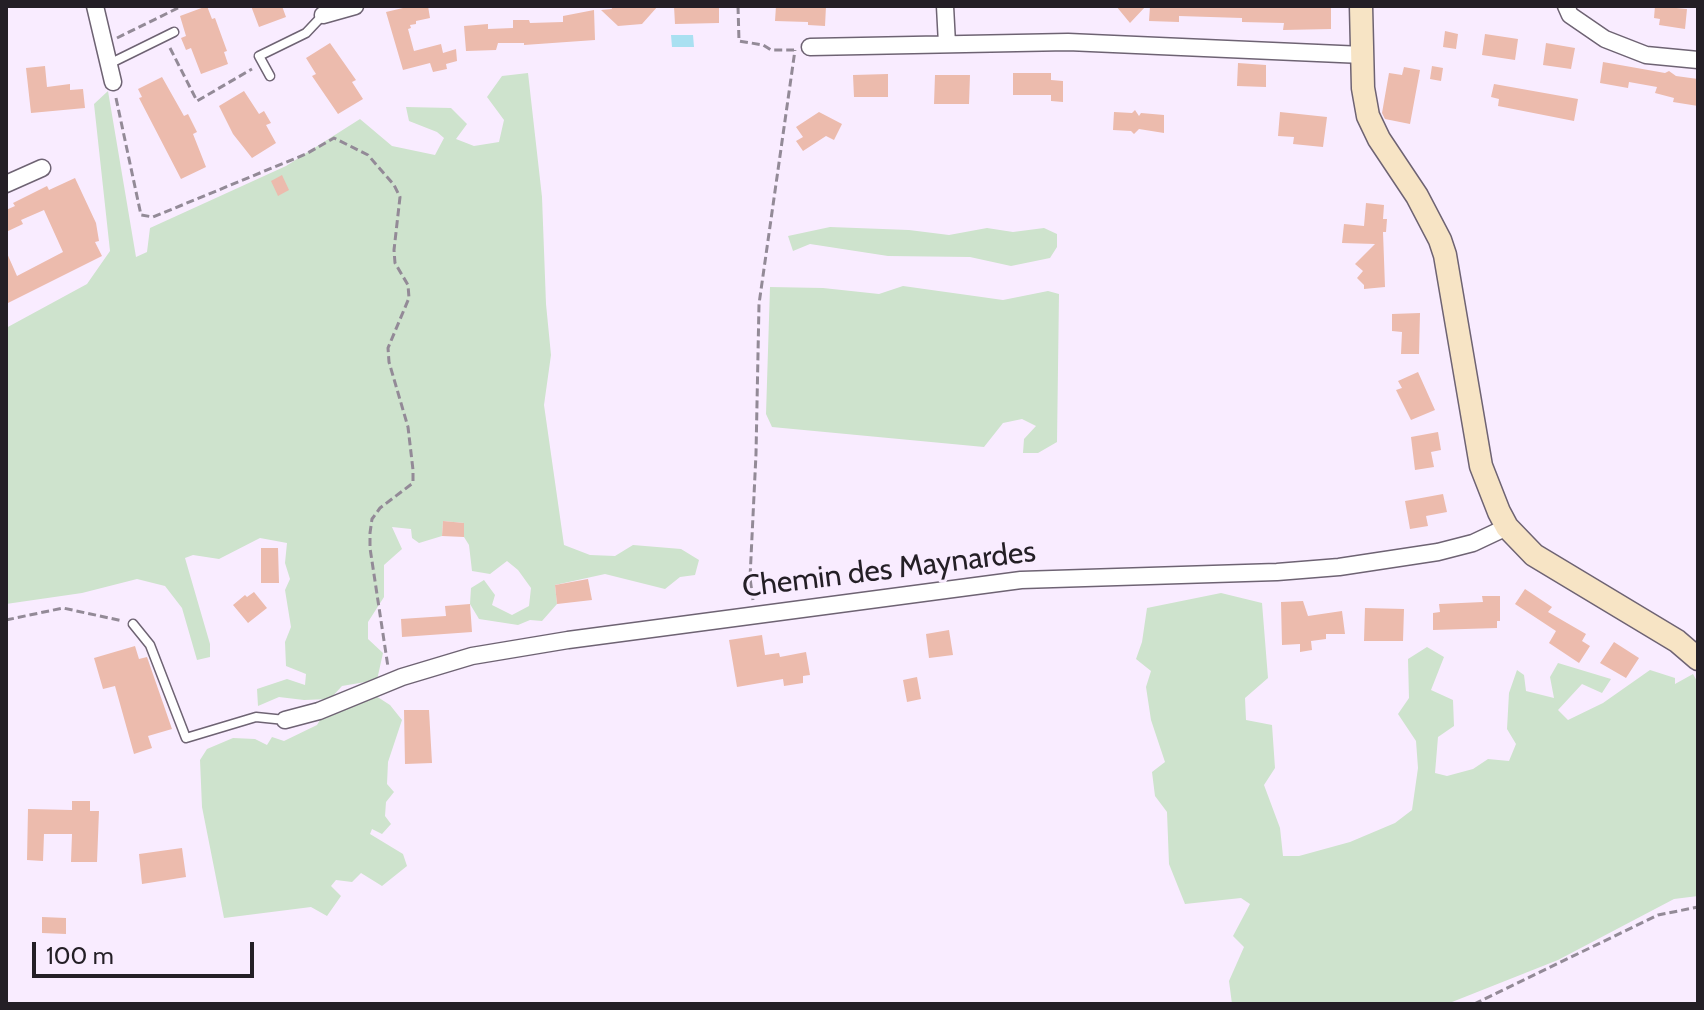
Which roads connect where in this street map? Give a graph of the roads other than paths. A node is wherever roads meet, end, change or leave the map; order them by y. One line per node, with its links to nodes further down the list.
1 (95, 6): 12 (street)
2 (355, 6): 6 (street)
3 (945, 6): 8 (street)
4 (1361, 6): 10 (street)
5 (1566, 6): 11 (street)
6 (323, 15): 13 (lane)
7 (174, 32): 12 (lane)
8 (947, 44): 9 (street); 10 (street)
9 (810, 47)
10 (1363, 55): 17 (street)
11 (1698, 60)
12 (108, 65): 14 (street)
13 (270, 76)
14 (113, 82)
15 (42, 168): 16 (street)
16 (6, 184)
17 (1507, 527): 19 (street); 20 (street, Chemin des Maynardes)
18 (133, 624): 20 (lane)
19 (1698, 659)
20 (285, 720)

